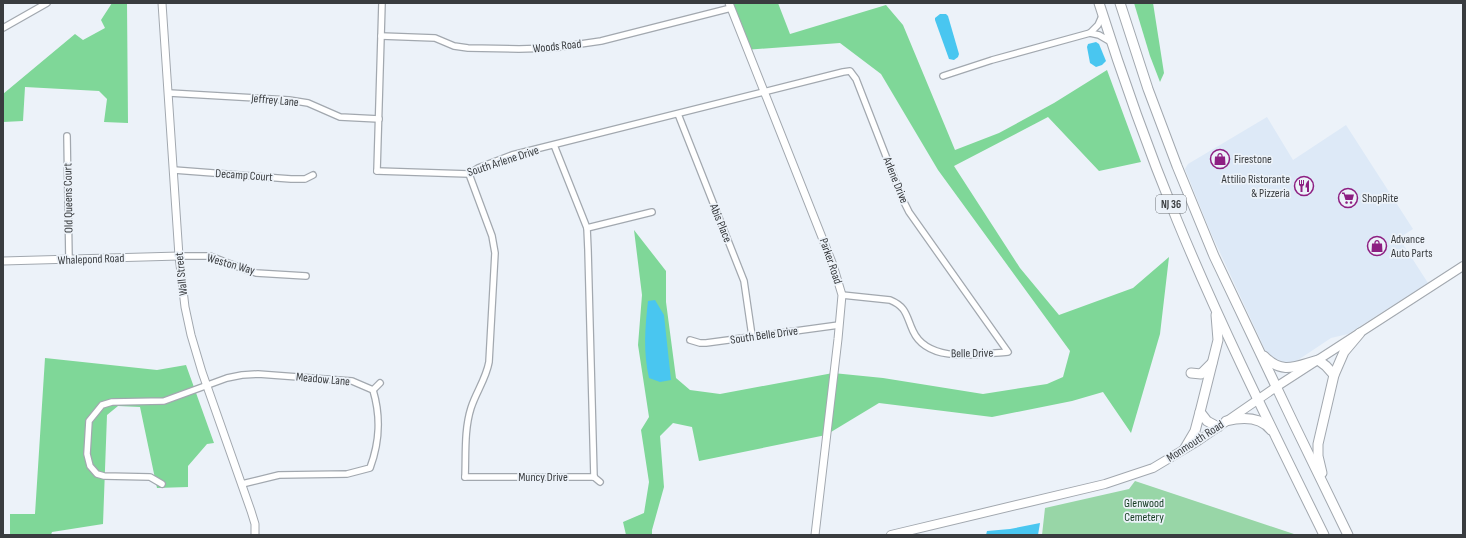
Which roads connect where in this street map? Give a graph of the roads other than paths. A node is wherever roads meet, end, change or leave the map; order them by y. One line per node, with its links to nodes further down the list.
1 (47, 3): 8 (street)
2 (162, 3): 14 (street, Wall Street)
3 (382, 3): 10 (street)
4 (1099, 3): 7 (highway, NJ 36)
5 (1120, 3): 38 (highway, NJ 36)
6 (730, 6): 10 (street, Woods Road); 13 (street, Parker Road)
7 (1102, 14): 9 (street); 11 (highway, NJ 36)
8 (4, 27)
9 (1090, 33): 11 (street); 12 (street)
10 (381, 36): 16 (street)
11 (1112, 42): 32 (highway, NJ 36)
12 (943, 76)
13 (765, 92): 15 (street, South Arlene Drive); 31 (street, Parker Road); 37 (street, Arlene Drive)
14 (169, 93): 16 (street, Jeffrey Lane); 19 (street, Wall Street)
15 (678, 114): 18 (street, South Arlene Drive); 35 (street, Abis Place)
16 (379, 119): 20 (street)
17 (66, 136): 27 (street, Old Queens Court)
18 (554, 145): 21 (street, South Arlene Drive); 25 (street)
19 (174, 170): 22 (street, Decamp Court); 26 (street, Wall Street)
20 (377, 171): 21 (street, South Arlene Drive); 23 (street)
21 (469, 174): 55 (street)
22 (313, 175)
23 (372, 176)
24 (652, 212): 25 (street)
25 (586, 228): 56 (street)
26 (179, 256): 27 (street, Whalepond Road); 30 (street, Weston Way); 44 (street, Wall Street)
27 (69, 259): 28 (street, Whalepond Road)
28 (3, 261)
29 (1463, 266): 34 (main road, Monmouth Road)
30 (306, 276)
31 (842, 295): 33 (street, Parker Road); 37 (street, Belle Drive)
32 (1215, 308): 40 (highway); 47 (highway, NJ 36)
33 (839, 325): 35 (street, South Belle Drive); 63 (street, Parker Road)
34 (1360, 334): 39 (main road, Monmouth Road); 42 (highway)
35 (752, 336): 36 (street, South Belle Drive)
36 (690, 340)
37 (1008, 352)
38 (1261, 354): 39 (highway); 45 (highway, NJ 36)
39 (1318, 360): 42 (highway); 45 (main road, Monmouth Road)
40 (1213, 362): 41 (highway); 48 (highway)
41 (1191, 373)
42 (1334, 375): 61 (highway)
43 (380, 383): 46 (street)
44 (207, 385): 46 (street, Meadow Lane); 59 (street, Meadow Lane); 60 (street, Wall Street)
45 (1276, 387): 47 (main road, Monmouth Road); 61 (highway, NJ 36)
46 (373, 390): 53 (street)
47 (1258, 399): 49 (main road, Monmouth Road); 51 (highway, NJ 36)
48 (1200, 412): 50 (highway); 52 (highway)
49 (1226, 421): 50 (main road, Monmouth Road); 51 (highway)
50 (1218, 427): 52 (main road, Monmouth Road)
51 (1276, 436): 65 (highway, NJ 36)
52 (1185, 448): 64 (main road, Monmouth Road)
53 (370, 468): 54 (street); 60 (street)
54 (374, 473)
55 (465, 477): 56 (street, Muncy Drive); 57 (street)
56 (594, 477): 58 (street)
57 (460, 482)
58 (600, 482)
59 (162, 484)
60 (242, 484): 62 (street, Wall Street)
61 (1324, 485): 66 (highway, NJ 36)
62 (256, 535)
63 (815, 535)
64 (891, 535)
65 (1324, 535)
66 (1348, 535)

